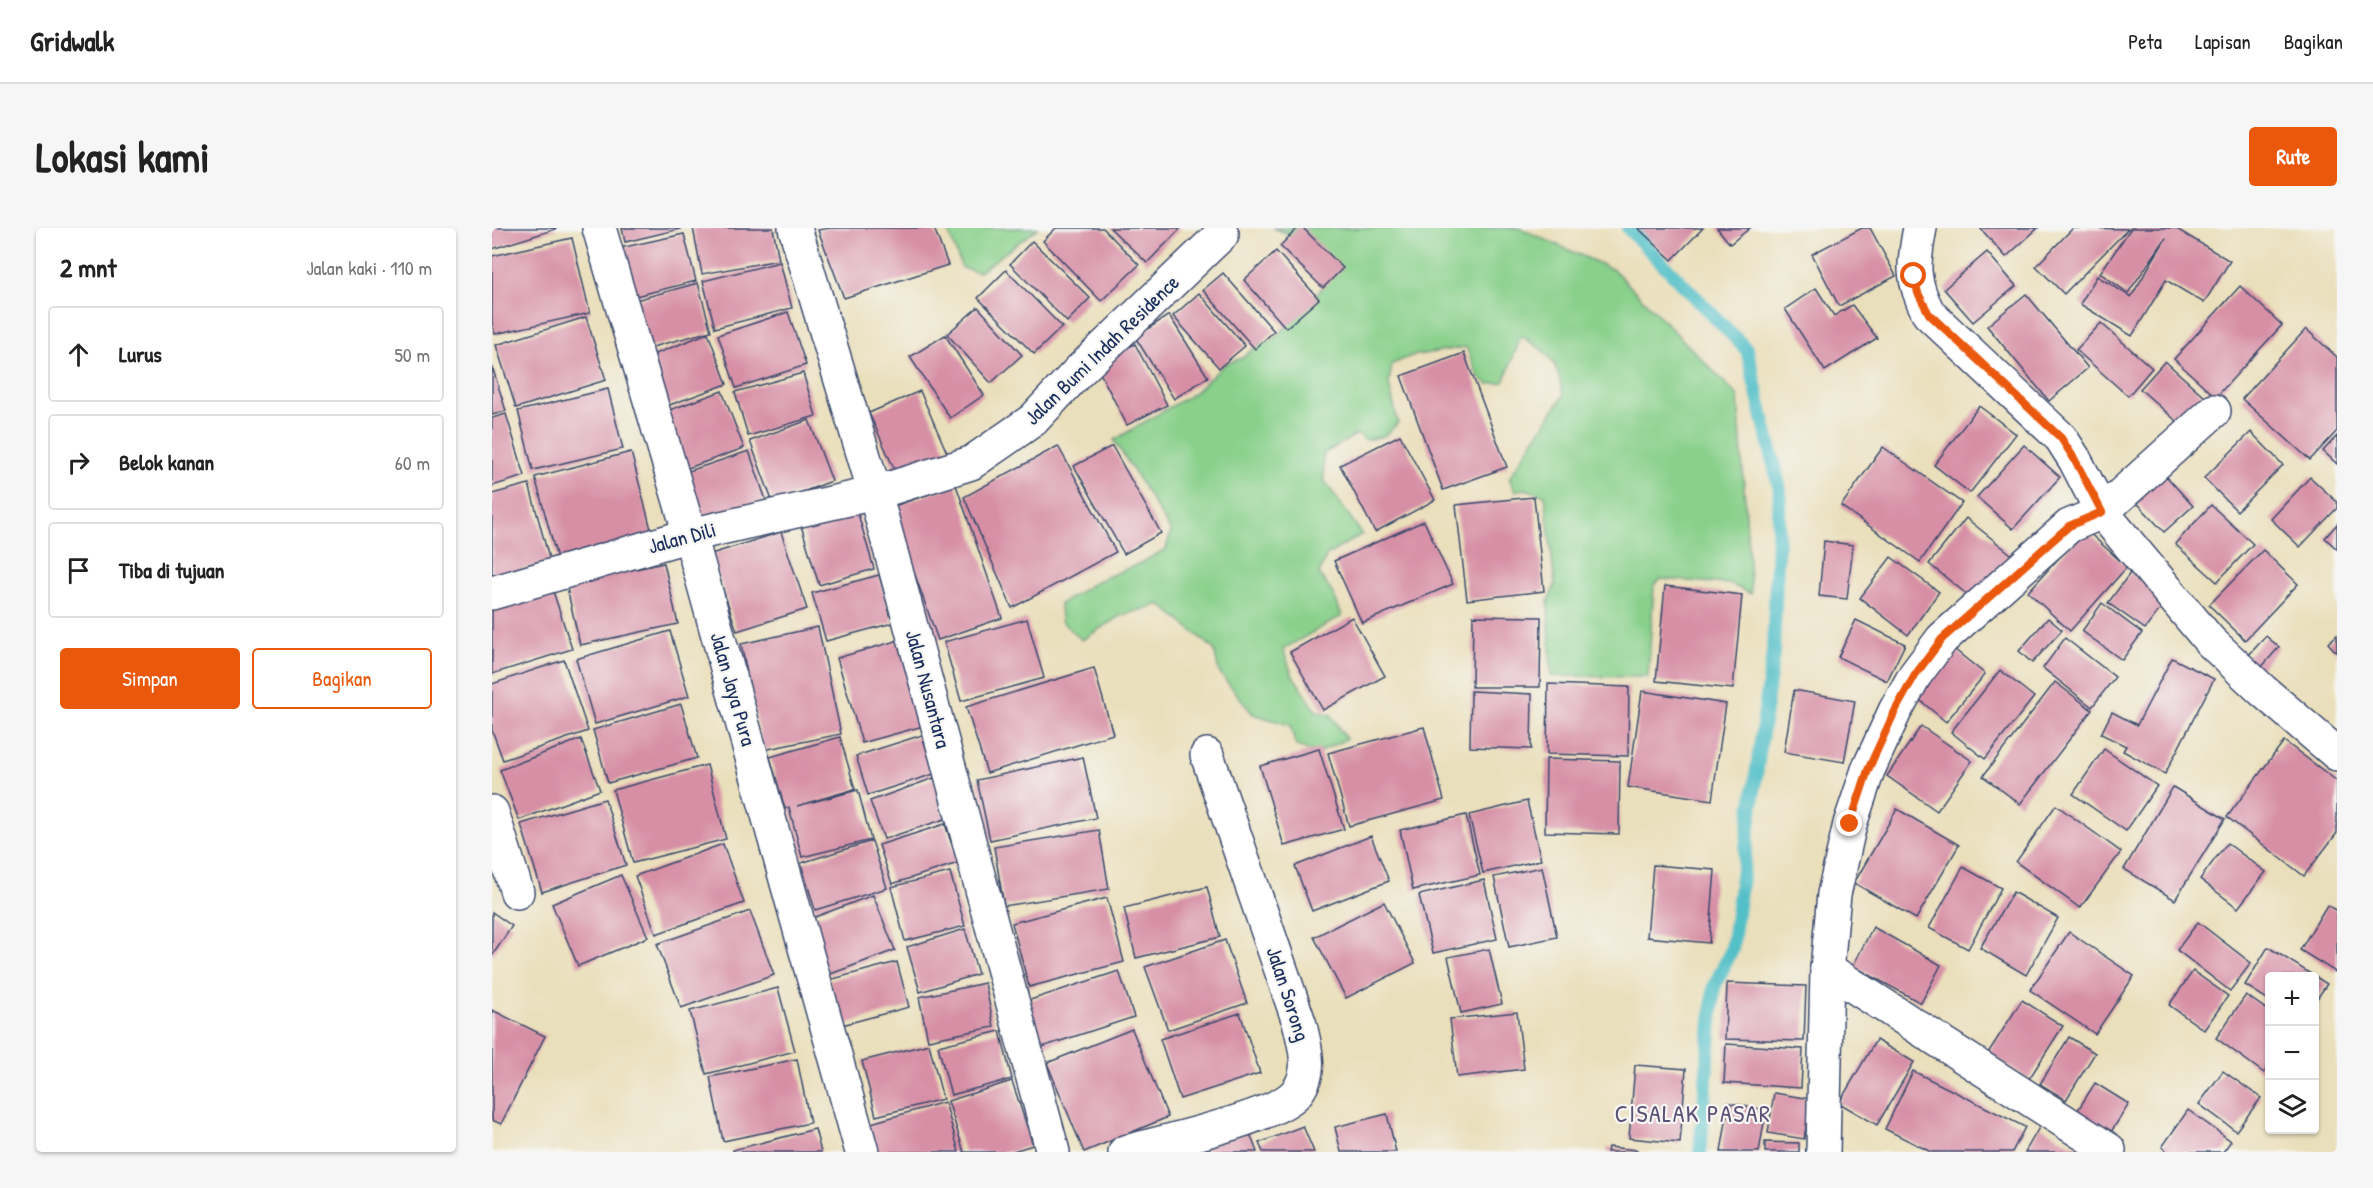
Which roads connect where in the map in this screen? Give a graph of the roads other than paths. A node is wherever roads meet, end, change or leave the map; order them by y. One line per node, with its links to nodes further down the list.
1 (599, 228): 8 (street, Jalan Jaya Pura)
2 (795, 228): 6 (street, Jalan Nusantara)
3 (1920, 228): 7 (street)
4 (1222, 234): 6 (street, Jalan Bumi Indah Residence)
5 (2214, 411): 7 (street)
6 (875, 493): 8 (street, Jalan Dili); 17 (street, Jalan Nusantara)
7 (2102, 512): 10 (street); 14 (street)
8 (690, 535): 9 (street, Jalan Dili); 16 (street, Jalan Jaya Pura)
9 (492, 593)
10 (2337, 754)
11 (1207, 755): 18 (street, Jalan Sorong)
12 (492, 812): 13 (street)
13 (517, 892)
14 (1827, 969): 15 (street); 19 (street)
15 (2109, 1150)
16 (862, 1152)
17 (1053, 1152)
18 (1125, 1152)
19 (1823, 1152)

